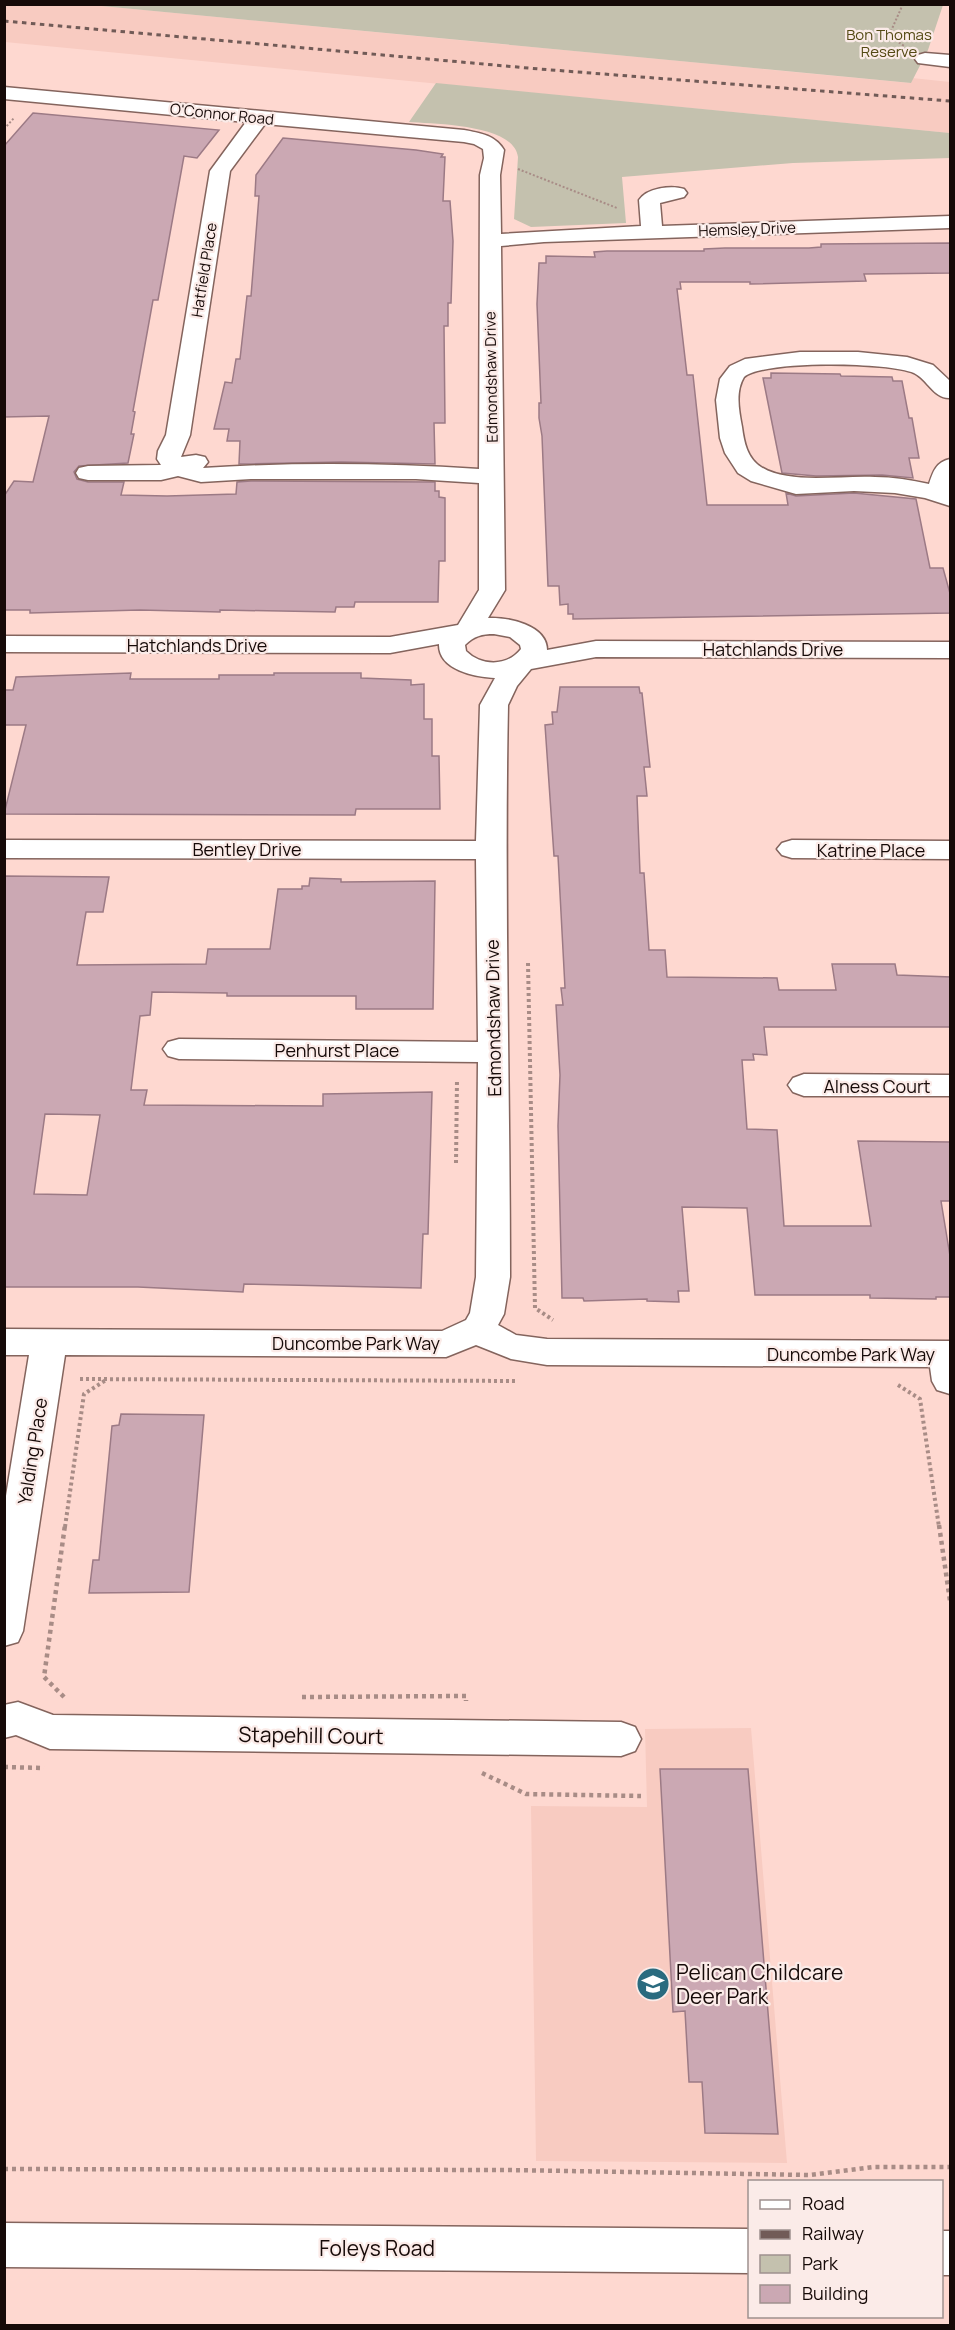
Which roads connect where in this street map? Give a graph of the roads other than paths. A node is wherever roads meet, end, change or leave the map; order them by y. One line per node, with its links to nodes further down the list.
1 (925, 59): 2 (street)
2 (951, 61)
3 (12, 102): 4 (street, O'Connor Road)
4 (259, 118): 5 (street, O'Connor Road); 12 (street, Hatfield Place)
5 (480, 144): 9 (street, Edmondshaw Drive)
6 (677, 193): 8 (street)
7 (951, 222): 8 (street, Hemsley Drive)
8 (652, 227): 9 (street, Hemsley Drive)
9 (491, 237): 13 (street, Edmondshaw Drive)
10 (937, 364): 11 (street); 15 (street)
11 (949, 399)
12 (188, 465): 13 (street); 14 (street)
13 (492, 472): 16 (street, Edmondshaw Drive)
14 (88, 473)
15 (947, 486)
16 (492, 590): 17 (street, Edmondshaw Drive); 18 (street)
17 (516, 629): 18 (street, Hatchlands Drive); 21 (street, Hatchlands Drive); 23 (street, Edmondshaw Drive)
18 (465, 631): 20 (street, Hatchlands Drive); 24 (street)
19 (4, 644): 20 (street, Hatchlands Drive)
20 (390, 645): 24 (street, Hatchlands Drive)
21 (596, 649): 22 (street, Hatchlands Drive); 23 (street, Hatchlands Drive)
22 (951, 650)
23 (522, 664): 24 (street, Hatchlands Drive); 25 (street, Edmondshaw Drive)
24 (468, 666): 25 (street)
25 (495, 705): 28 (street, Edmondshaw Drive)
26 (4, 849): 28 (street, Bentley Drive)
27 (792, 849): 29 (street, Katrine Place)
28 (490, 850): 31 (street, Edmondshaw Drive)
29 (951, 850)
30 (179, 1049): 31 (street, Penhurst Place)
31 (494, 1052): 34 (street, Edmondshaw Drive)
32 (804, 1085): 33 (street, Alness Court)
33 (951, 1086)
34 (478, 1329): 36 (street, Duncombe Park Way); 37 (street, Duncombe Park Way)
35 (4, 1342): 36 (street, Duncombe Park Way)
36 (49, 1342): 38 (street, Yalding Place)
37 (949, 1363)
38 (4, 1631)
39 (9, 1713): 40 (street, Stapehill Court)
40 (621, 1739)
41 (4, 2245): 42 (street, Foleys Road)
42 (748, 2251)

